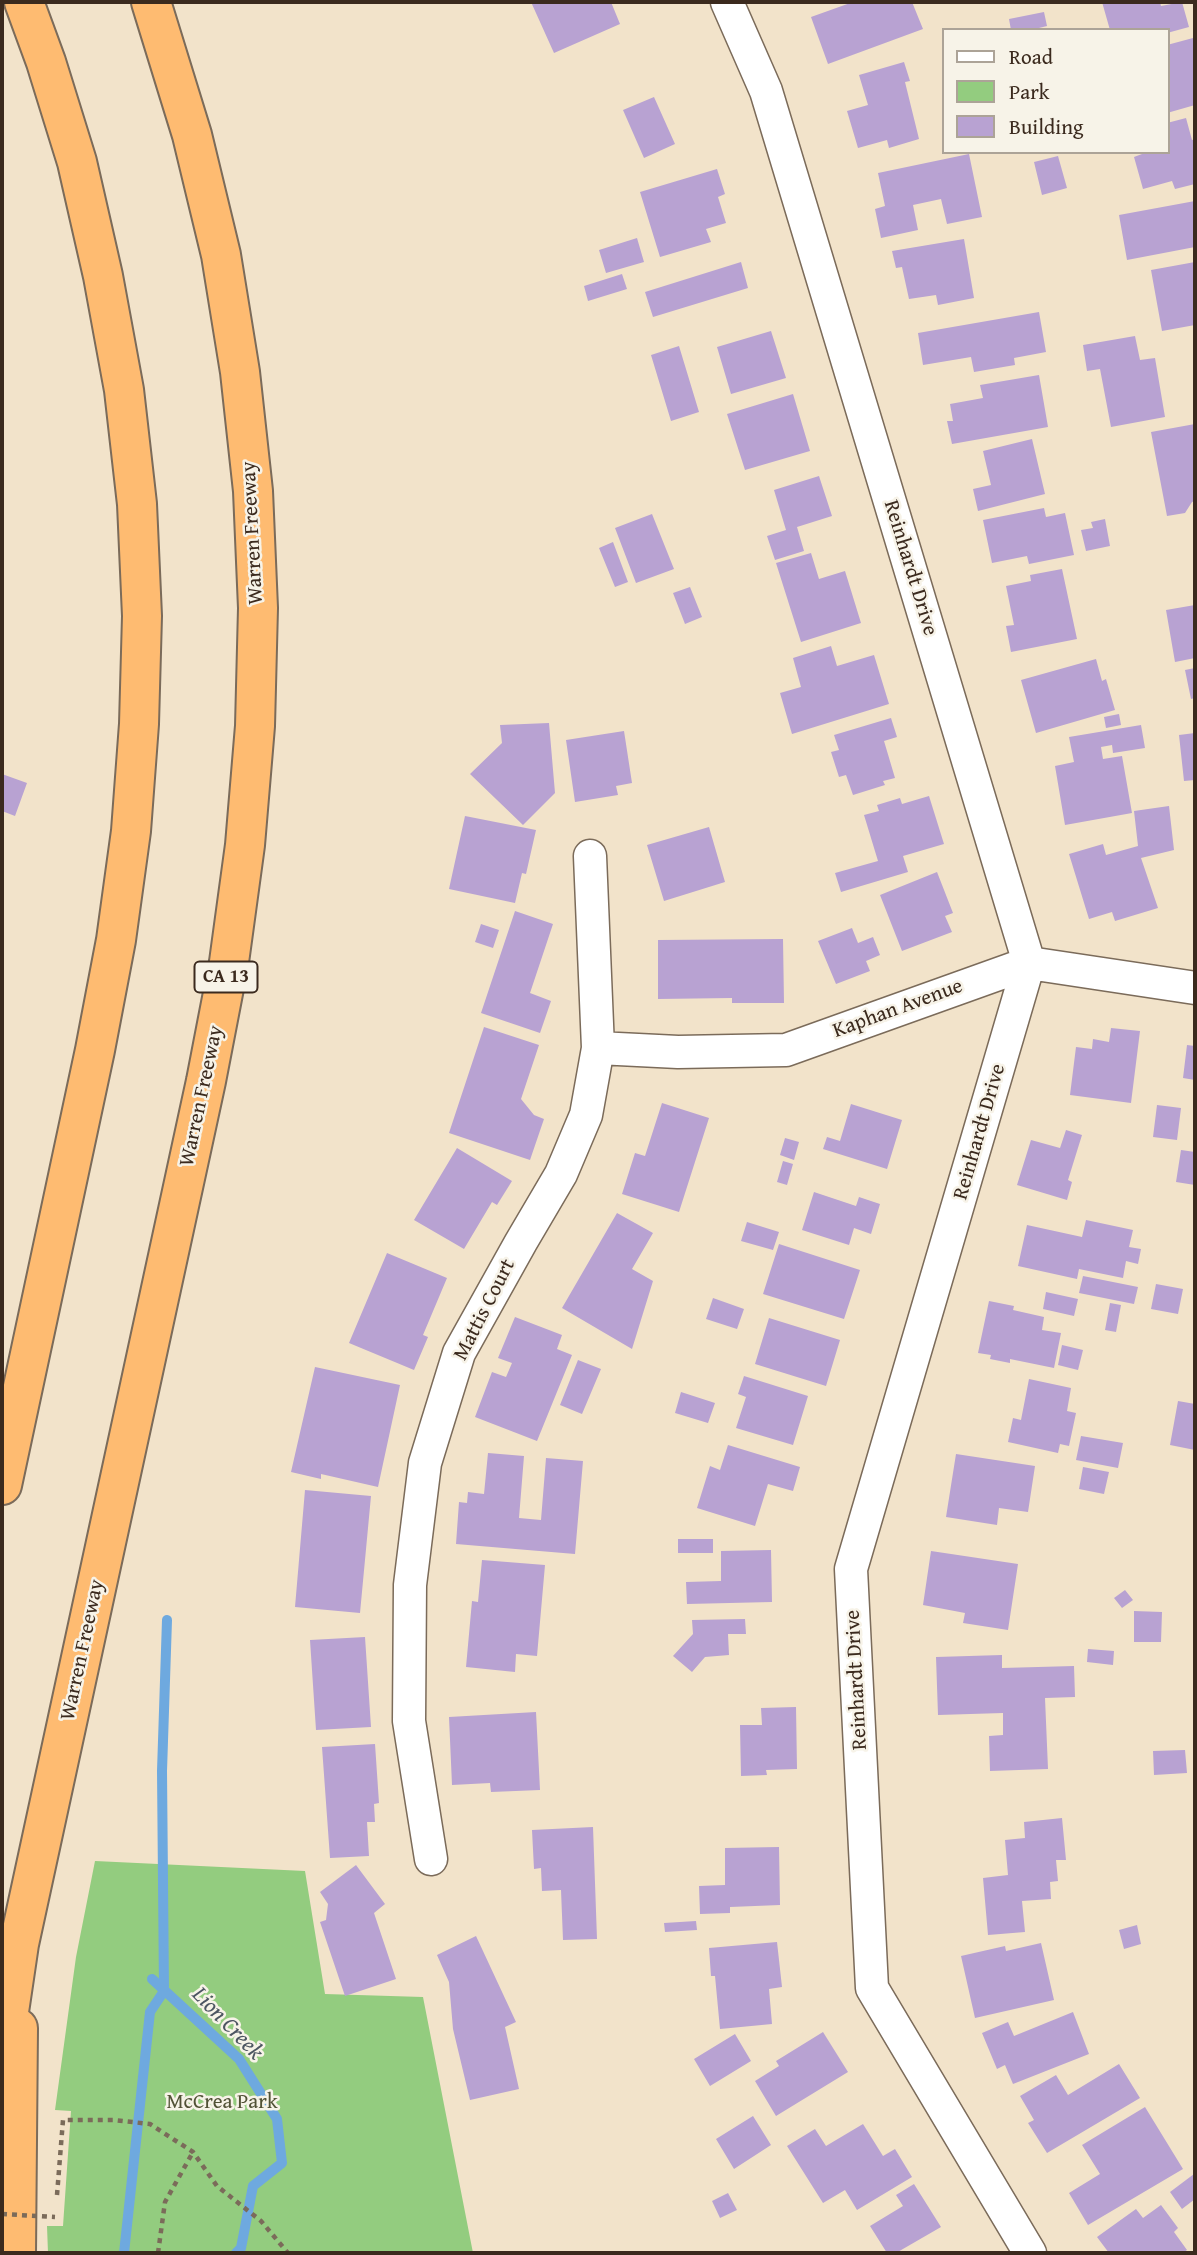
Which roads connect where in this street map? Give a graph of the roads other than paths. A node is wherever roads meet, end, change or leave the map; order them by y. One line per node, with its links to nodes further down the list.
1 (24, 2): 8 (highway)
2 (151, 2): 10 (highway, Warren Freeway / CA 13)
3 (727, 2): 5 (street, Reinhardt Drive)
4 (590, 856): 7 (street, Mattis Court)
5 (1029, 963): 6 (street, Kaphan Avenue); 7 (street, Kaphan Avenue); 13 (street, Reinhardt Drive)
6 (1195, 988)
7 (598, 1048): 9 (street, Mattis Court)
8 (2, 1486)
9 (431, 1859)
10 (19, 1944): 11 (highway, Warren Freeway / CA 13); 12 (highway)
11 (2, 2059)
12 (16, 2253)
13 (1030, 2253)

